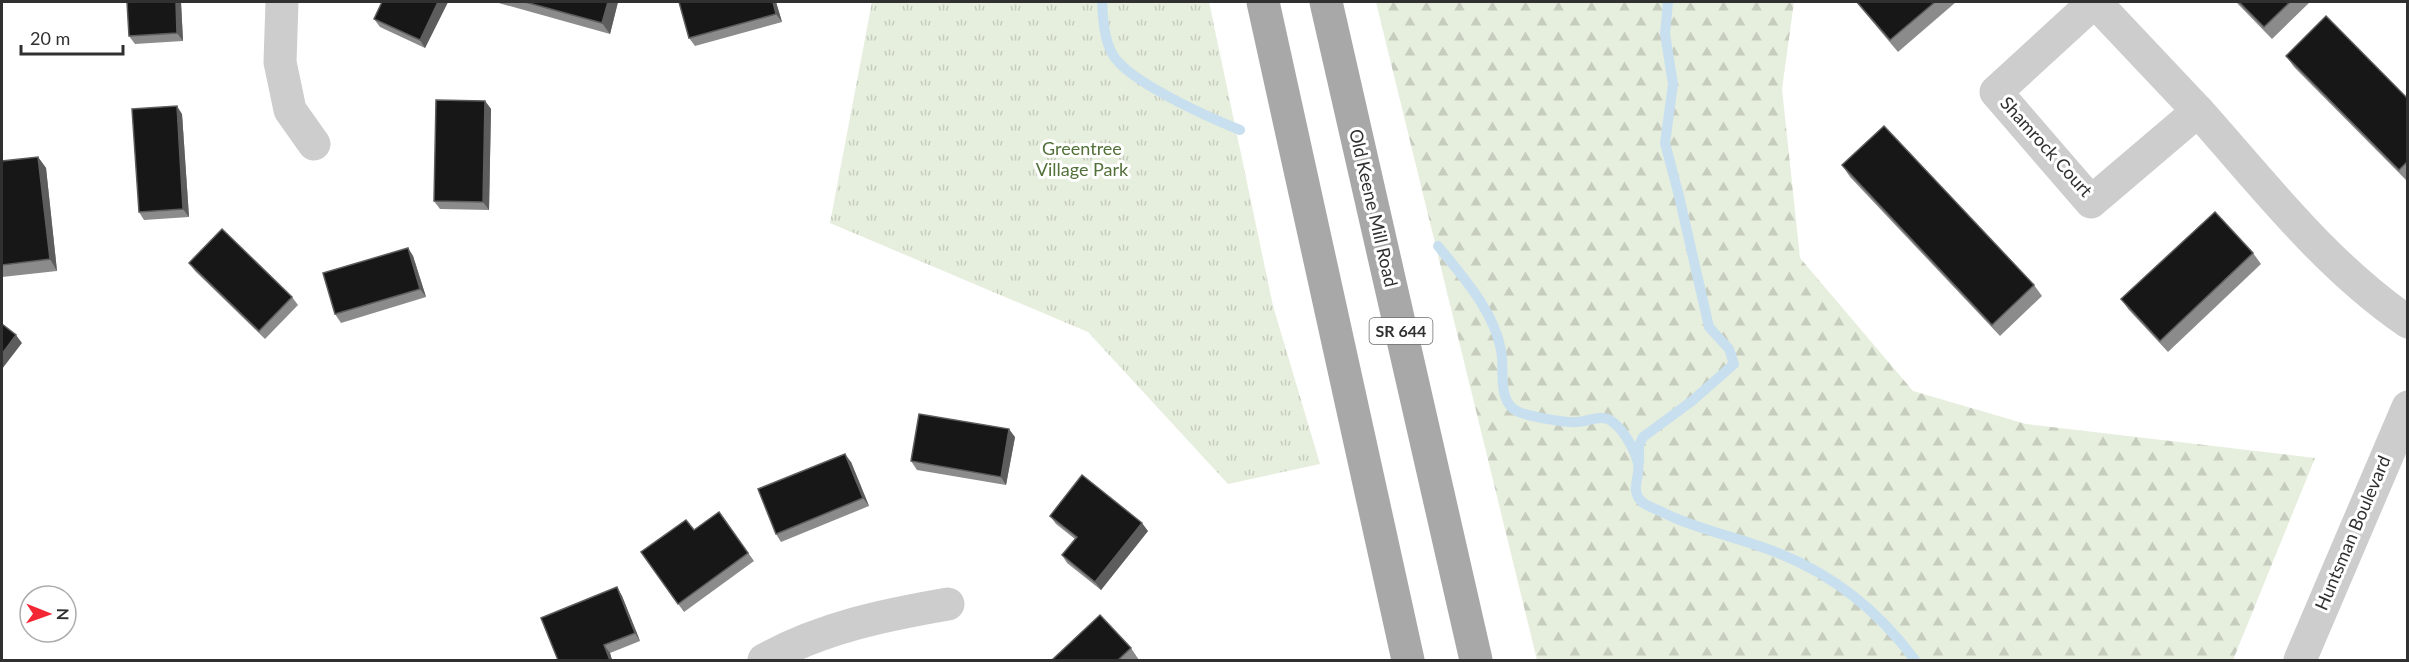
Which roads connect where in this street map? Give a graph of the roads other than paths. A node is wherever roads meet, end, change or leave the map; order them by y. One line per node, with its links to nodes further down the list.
1 (282, 2): 6 (street)
2 (1263, 2): 11 (main road)
3 (1326, 2): 12 (main road, Old Keene Mill Road / SR 644)
4 (2094, 2): 5 (street, Shamrock Court); 5 (street, Shamrock Court)
5 (2198, 111): 7 (street, Shamrock Court)
6 (314, 144)
7 (2408, 322)
8 (2408, 406): 13 (street, Huntsman Boulevard)
9 (948, 603): 10 (street)
10 (764, 660)
11 (1408, 660)
12 (1476, 660)
13 (2300, 660)

